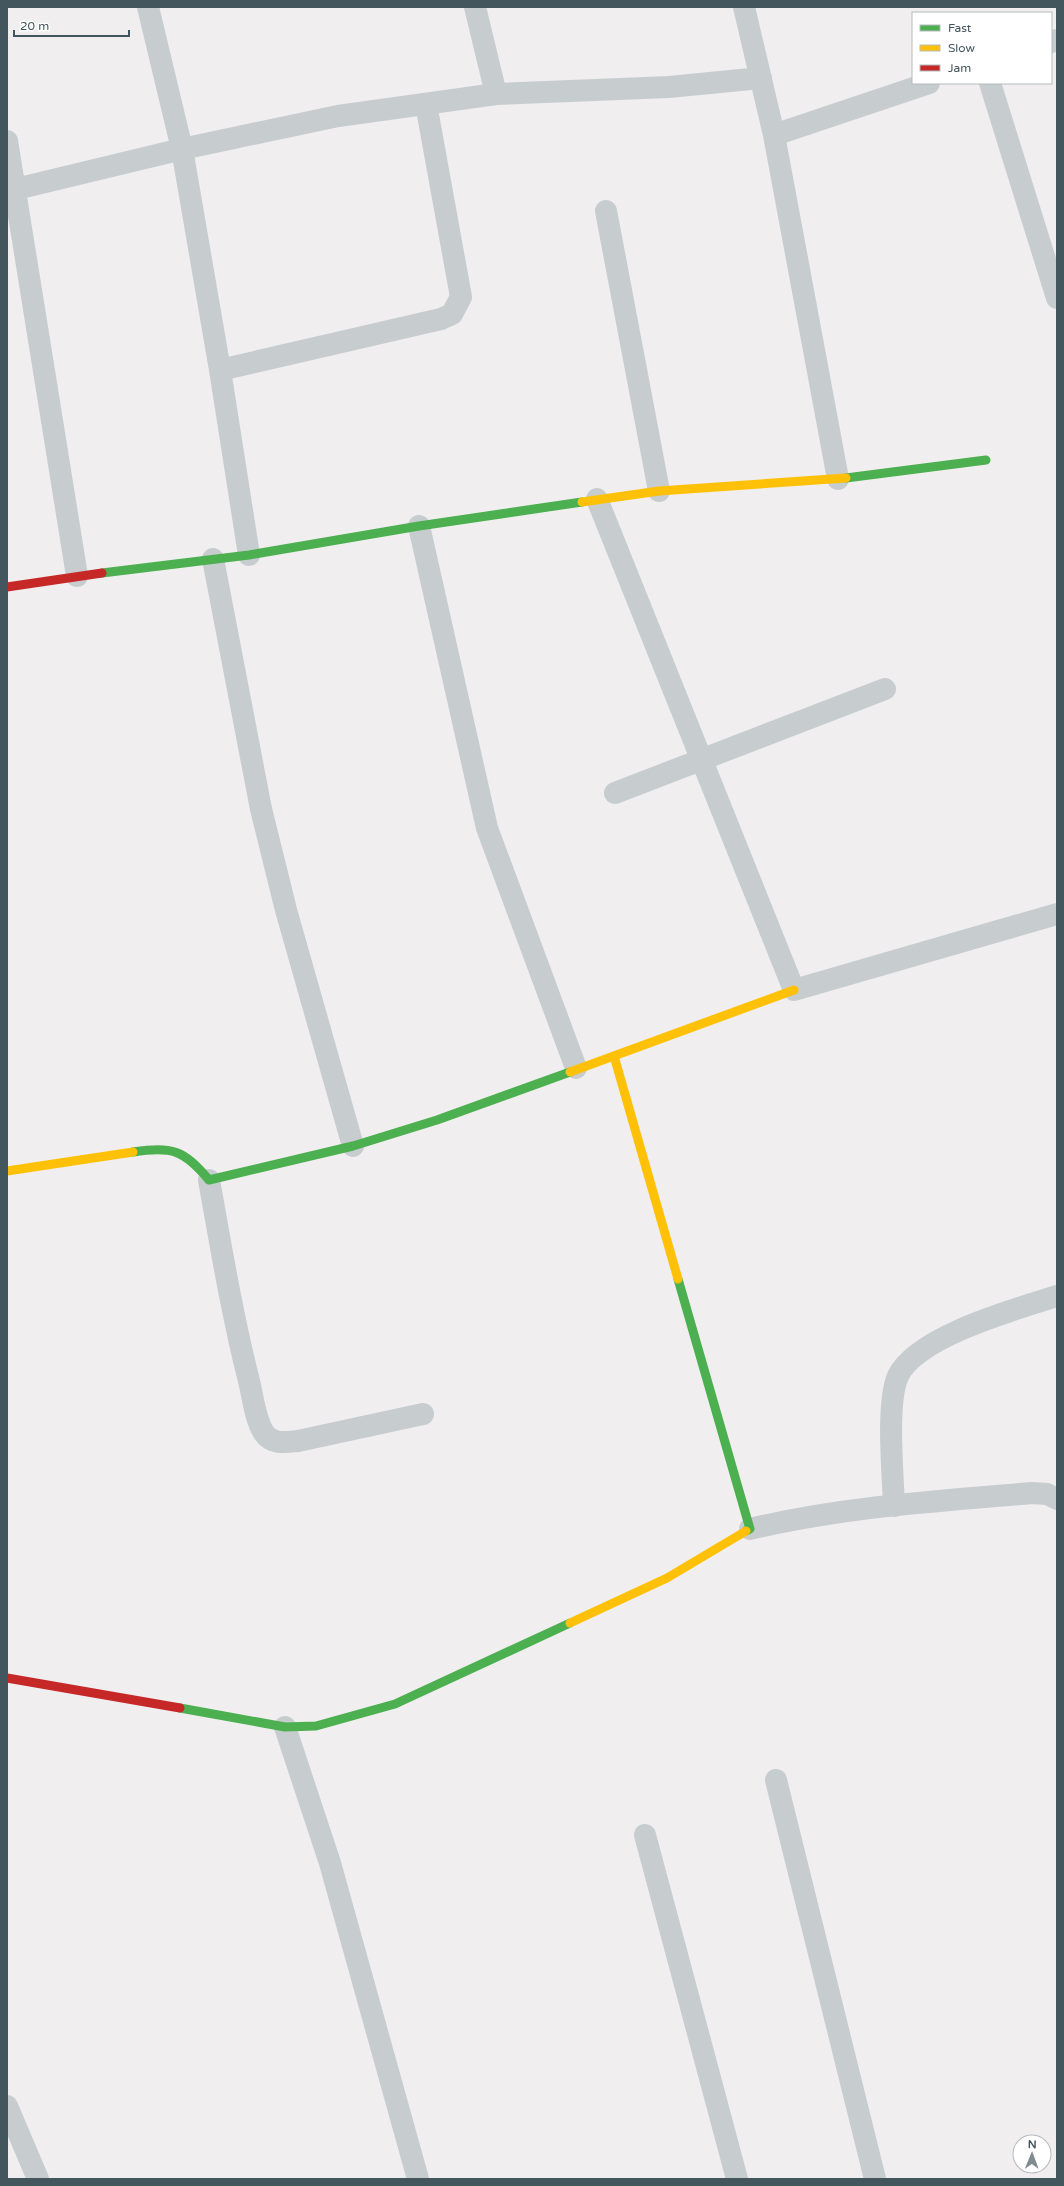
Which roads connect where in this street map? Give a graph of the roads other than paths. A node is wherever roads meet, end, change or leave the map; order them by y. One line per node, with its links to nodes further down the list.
1 (148, 7): 11 (street)
2 (475, 7): 7 (street)
3 (744, 7): 4 (street)
4 (761, 78): 7 (street); 9 (street)
5 (926, 84): 9 (street)
6 (990, 84): 14 (street)
7 (496, 94): 8 (street)
8 (426, 104): 11 (street); 15 (street)
9 (774, 135): 17 (street)
10 (7, 141): 12 (street)
11 (182, 149): 12 (street); 15 (street)
12 (16, 189): 23 (street)
13 (606, 211): 18 (street)
14 (1057, 298)
15 (220, 370): 21 (street)
16 (986, 460): 17 (street)
17 (838, 479): 18 (street)
18 (659, 491): 19 (street)
19 (597, 499): 20 (street); 26 (street)
20 (419, 526): 21 (street); 31 (street)
21 (249, 555): 22 (street)
22 (213, 559): 23 (street); 32 (street)
23 (77, 576): 24 (street)
24 (7, 587)
25 (885, 689): 26 (street)
26 (702, 761): 27 (street); 29 (street)
27 (615, 793)
28 (1057, 914): 29 (street)
29 (794, 990): 30 (street)
30 (614, 1056): 31 (street); 39 (street)
31 (576, 1068): 32 (street)
32 (353, 1146): 34 (street)
33 (7, 1170): 34 (street)
34 (209, 1180): 36 (street)
35 (1057, 1296): 38 (street)
36 (423, 1414)
37 (1057, 1499): 38 (street)
38 (894, 1506): 39 (street)
39 (750, 1529): 41 (street)
40 (7, 1678): 41 (street)
41 (285, 1727): 46 (street)
42 (776, 1780): 48 (street)
43 (646, 1835): 47 (street)
44 (7, 2106): 45 (street)
45 (38, 2179)
46 (418, 2179)
47 (737, 2179)
48 (875, 2179)

